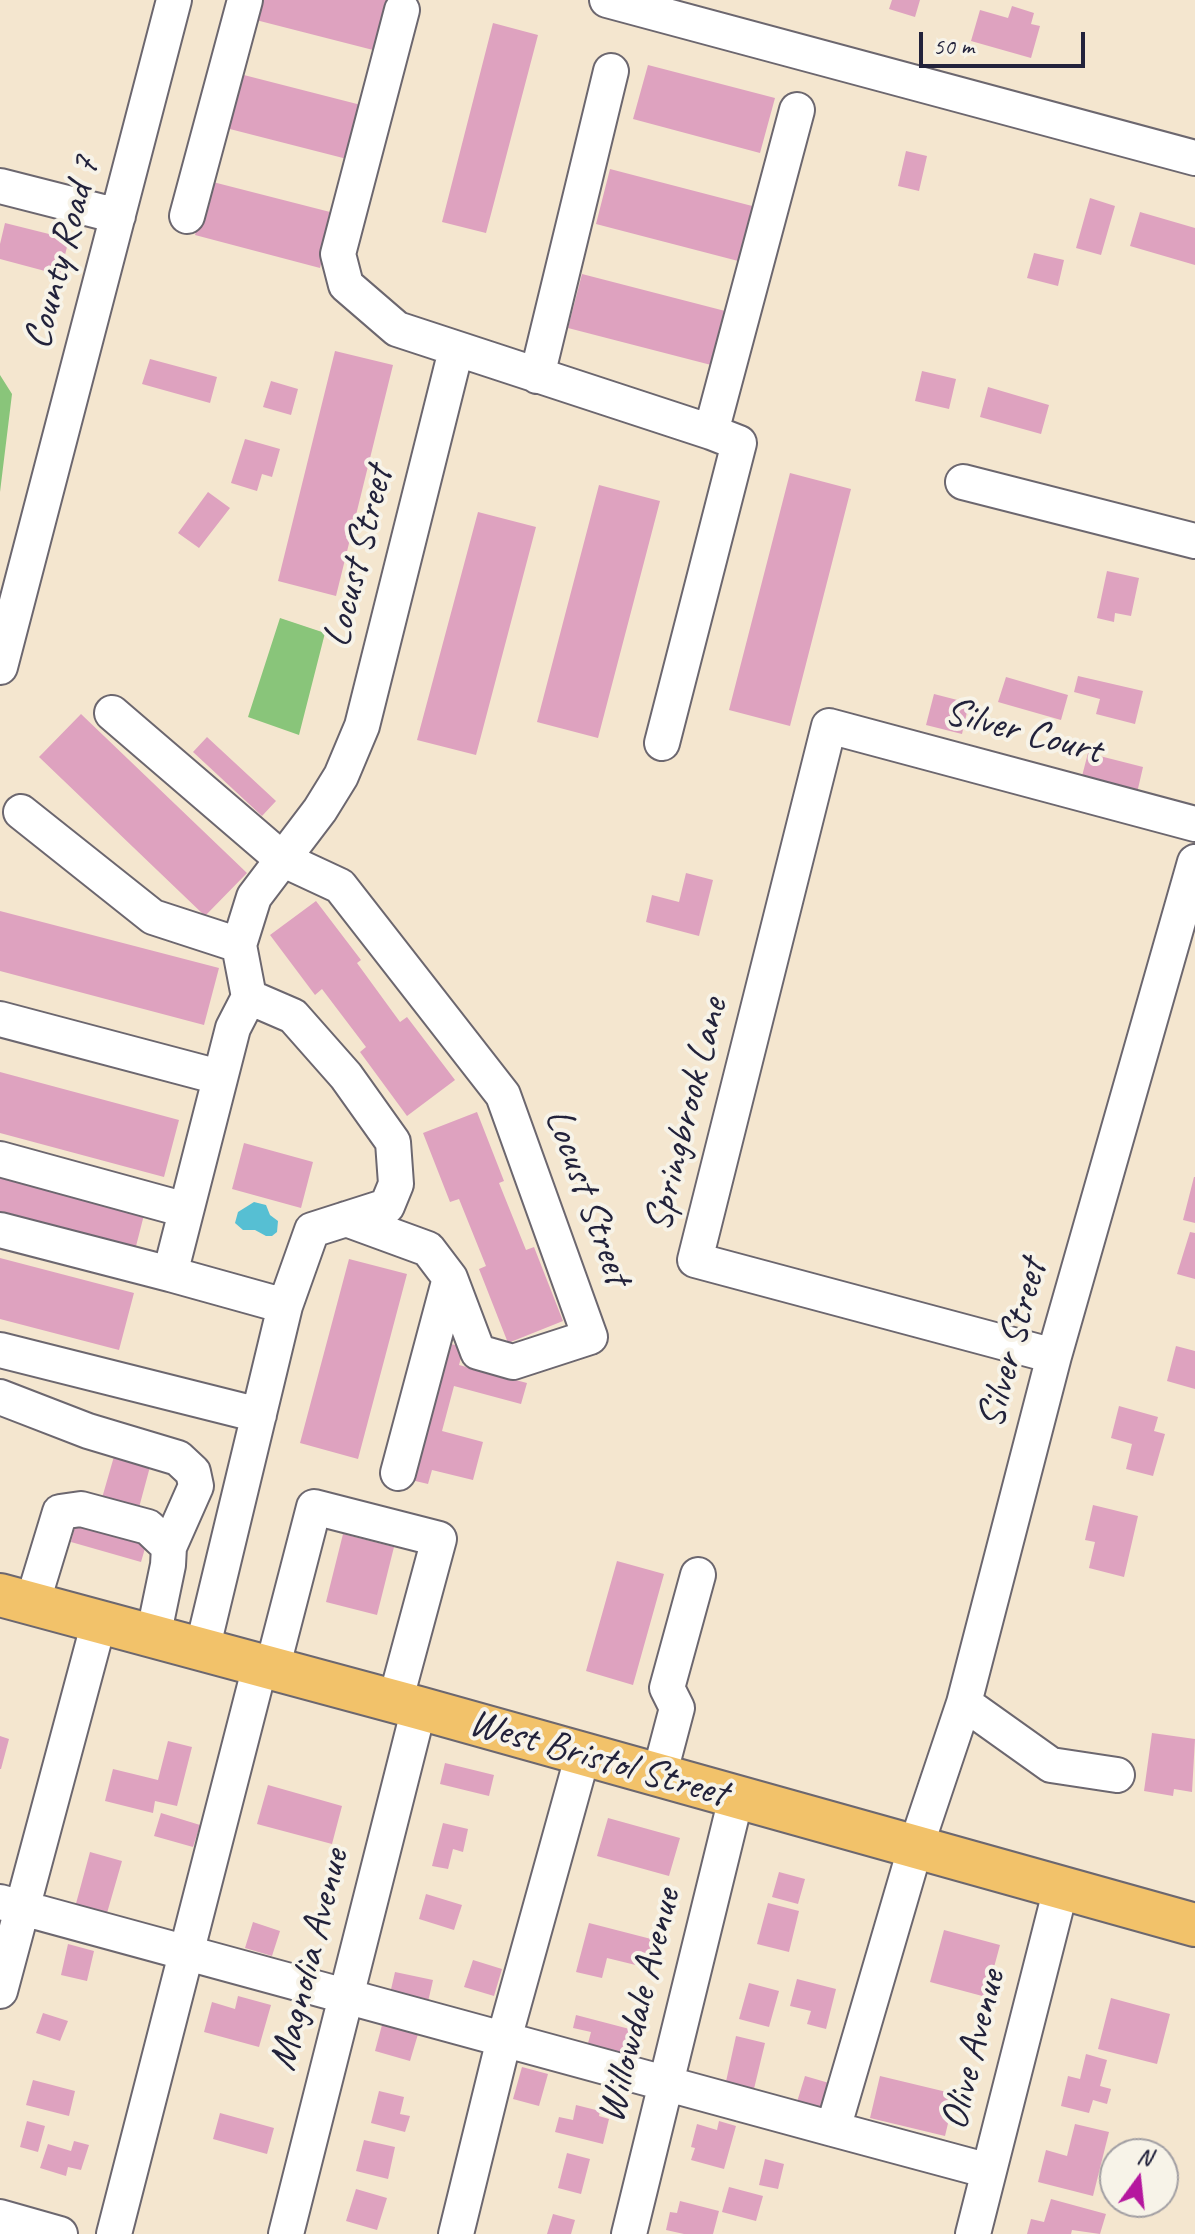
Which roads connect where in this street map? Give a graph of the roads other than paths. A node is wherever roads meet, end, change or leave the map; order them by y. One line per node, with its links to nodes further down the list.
1 (174, 0): 10 (street, County Road 7)
2 (245, 0): 11 (street)
3 (607, 0): 5 (street)
4 (402, 10): 12 (street)
5 (693, 11): 8 (street)
6 (611, 71): 13 (street)
7 (797, 110): 14 (street)
8 (1195, 158)
9 (0, 186): 10 (street)
10 (118, 216): 17 (street, County Road 7)
11 (187, 216)
12 (456, 350): 13 (street); 23 (street, Locust Street)
13 (537, 376): 14 (street)
14 (711, 432): 20 (street)
15 (963, 482): 16 (street)
16 (1195, 541)
17 (0, 667)
18 (112, 713): 23 (street, Locust Street)
19 (829, 726): 22 (street, Silver Court); 37 (street, Springbrook Lane)
20 (662, 743)
21 (21, 812): 25 (street)
22 (1195, 824)
23 (282, 859): 25 (street, Locust Street); 34 (street, Locust Street)
24 (1195, 862): 37 (street, Silver Street)
25 (239, 945): 26 (street, Locust Street)
26 (249, 997): 28 (street); 31 (street)
27 (0, 1019): 28 (street)
28 (219, 1077): 30 (street)
29 (0, 1159): 30 (street)
30 (186, 1210): 33 (street)
31 (346, 1219): 34 (street, Locust Street); 35 (street)
32 (0, 1230): 33 (street)
33 (170, 1274): 35 (street)
34 (450, 1278): 40 (street)
35 (285, 1306): 39 (street)
36 (0, 1350): 39 (street)
37 (1054, 1356): 48 (street, Silver Street)
38 (0, 1397): 41 (street)
39 (259, 1415): 46 (street)
40 (398, 1473)
41 (169, 1547): 43 (street); 45 (street)
42 (698, 1575): 52 (street)
43 (16, 1599): 44 (main road, West Bristol Street)
44 (99, 1622): 45 (main road, West Bristol Street); 56 (street)
45 (153, 1637): 46 (main road, West Bristol Street)
46 (202, 1650): 47 (main road, West Bristol Street)
47 (266, 1668): 49 (main road, West Bristol Street); 49 (street, Magnolia Avenue); 58 (street)
48 (964, 1703): 51 (street); 54 (street, Silver Street)
49 (407, 1705): 50 (main road, West Bristol Street); 60 (street, Magnolia Avenue)
50 (583, 1754): 52 (main road, West Bristol Street); 61 (street)
51 (1117, 1775)
52 (659, 1776): 53 (main road, West Bristol Street)
53 (736, 1798): 54 (main road, West Bristol Street); 62 (street, Willowdale Avenue)
54 (915, 1849): 55 (main road, West Bristol Street); 63 (street, Silver Street)
55 (1061, 1888): 57 (main road, West Bristol Street); 64 (street, Olive Avenue)
56 (11, 1905): 58 (street); 59 (street)
57 (1184, 1922)
58 (185, 1952): 60 (street); 67 (street)
59 (0, 1991)
60 (346, 1996): 61 (street); 68 (street, Magnolia Avenue)
61 (504, 2039): 62 (street); 69 (street)
62 (667, 2084): 63 (street); 70 (street, Willowdale Avenue)
63 (833, 2129): 64 (street)
64 (989, 2171): 71 (street, Olive Avenue)
65 (0, 2217): 66 (street)
66 (60, 2234)
67 (114, 2234)
68 (286, 2234)
69 (456, 2234)
70 (629, 2234)
71 (973, 2234)

